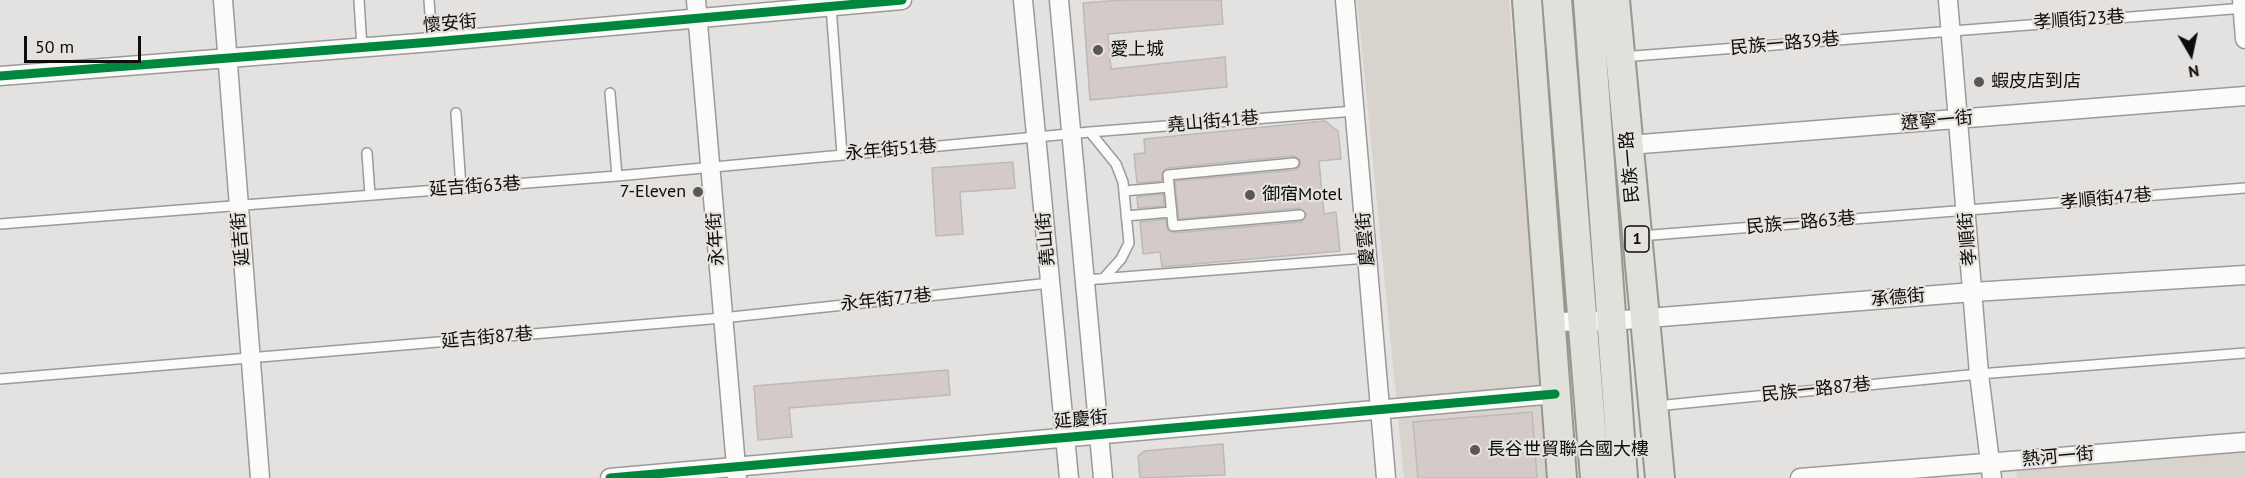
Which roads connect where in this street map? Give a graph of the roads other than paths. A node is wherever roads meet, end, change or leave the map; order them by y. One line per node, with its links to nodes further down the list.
1 (223, 0): 21 (street, 延吉街)
2 (359, 0): 19 (lane)
3 (429, 0): 18 (lane)
4 (902, 0): 14 (street, 懷安街)
5 (1023, 0): 29 (street, 堯山街)
6 (1059, 0): 28 (street, 堯山街)
7 (1345, 0): 25 (street, 慶雲街)
8 (1527, 0): 57 (main road)
9 (1557, 0): 56 (main road, 民族一路 / 1)
10 (1588, 0): 56 (main road, 民族一路 / 1)
11 (1615, 0): 20 (main road, 民族一路 / 1)
12 (1948, 0): 16 (street, 孝順街)
13 (2243, 5): 16 (lane, 孝順街23巷); 17 (street)
14 (831, 6): 15 (street, 懷安街); 32 (lane)
15 (697, 8): 18 (street, 懷安街); 34 (street, 永年街)
16 (1951, 30): 20 (lane, 民族一路39巷); 27 (street, 孝順街)
17 (2245, 39)
18 (432, 42): 19 (street, 懷安街)
19 (362, 48): 21 (street, 懷安街)
20 (1620, 57): 30 (main road, 民族一路 / 1)
21 (227, 58): 22 (street, 懷安街); 41 (street, 延吉街)
22 (0, 76)
23 (610, 93): 35 (lane)
24 (2245, 96): 27 (street, 遼寧一街)
25 (1355, 111): 28 (lane, 堯山街41巷); 48 (street, 慶雲街)
26 (456, 113): 36 (lane)
27 (1958, 119): 30 (street, 遼寧一街); 42 (street, 孝順街)
28 (1081, 133): 29 (lane, 永年街51巷); 39 (lane); 51 (street, 堯山街)
29 (1036, 138): 32 (lane, 永年街51巷); 52 (street, 堯山街)
30 (1629, 145): 47 (main road, 民族一路 / 1)
31 (367, 153): 40 (lane)
32 (842, 154): 34 (lane, 永年街51巷)
33 (1294, 163): 37 (lane)
34 (711, 167): 35 (lane, 延吉街63巷); 54 (street, 永年街)
35 (617, 176): 36 (lane, 延吉街63巷)
36 (461, 188): 40 (lane, 延吉街63巷)
37 (1169, 188): 39 (lane); 43 (lane)
38 (2245, 188): 42 (lane, 孝順街47巷)
39 (1124, 191): 45 (lane)
40 (370, 195): 41 (lane, 延吉街63巷)
41 (239, 205): 46 (lane, 延吉街63巷); 59 (street, 延吉街)
42 (1966, 210): 47 (lane, 民族一路63巷); 53 (street, 孝順街)
43 (1171, 212): 44 (lane); 45 (lane)
44 (1300, 214)
45 (1126, 216): 50 (lane)
46 (0, 224)
47 (1636, 236): 55 (main road, 民族一路 / 1)
48 (1368, 258): 50 (lane); 64 (street, 慶雲街)
49 (2245, 275): 53 (street, 承德街)
50 (1103, 279): 51 (lane)
51 (1085, 280): 65 (street, 堯山街)
52 (1050, 283): 54 (lane, 永年街77巷); 66 (street, 堯山街)
53 (1973, 292): 55 (street, 承德街); 60 (street, 孝順街)
54 (722, 318): 59 (lane, 延吉街87巷); 69 (street, 永年街)
55 (1644, 318): 56 (street, 承德街); 63 (main road, 民族一路 / 1)
56 (1598, 321): 57 (street, 承德街); 76 (main road, 民族一路 / 1); 77 (main road, 民族一路 / 1)
57 (1551, 322): 62 (main road)
58 (2245, 353): 60 (lane, 民族一路87巷)
59 (251, 358): 61 (lane, 延吉街87巷); 70 (street, 延吉街)
60 (1979, 374): 63 (lane, 民族一路87巷); 68 (street, 孝順街)
61 (0, 379)
62 (1555, 394): 64 (street, 延慶街); 75 (main road)
63 (1653, 406): 78 (main road, 民族一路 / 1)
64 (1381, 410): 65 (street, 延慶街); 74 (street, 慶雲街)
65 (1099, 435): 66 (street, 延慶街); 73 (street, 堯山街)
66 (1065, 438): 69 (street, 延慶街); 72 (street, 堯山街)
67 (2245, 442): 68 (street, 熱河一街)
68 (1991, 470): 79 (street, 熱河一街)
69 (737, 472): 71 (street, 延慶街)
70 (260, 478)
71 (610, 478)
72 (1069, 478)
73 (1103, 478)
74 (1386, 478)
75 (1562, 478)
76 (1595, 478)
77 (1623, 478)
78 (1660, 478)
79 (1800, 478)

